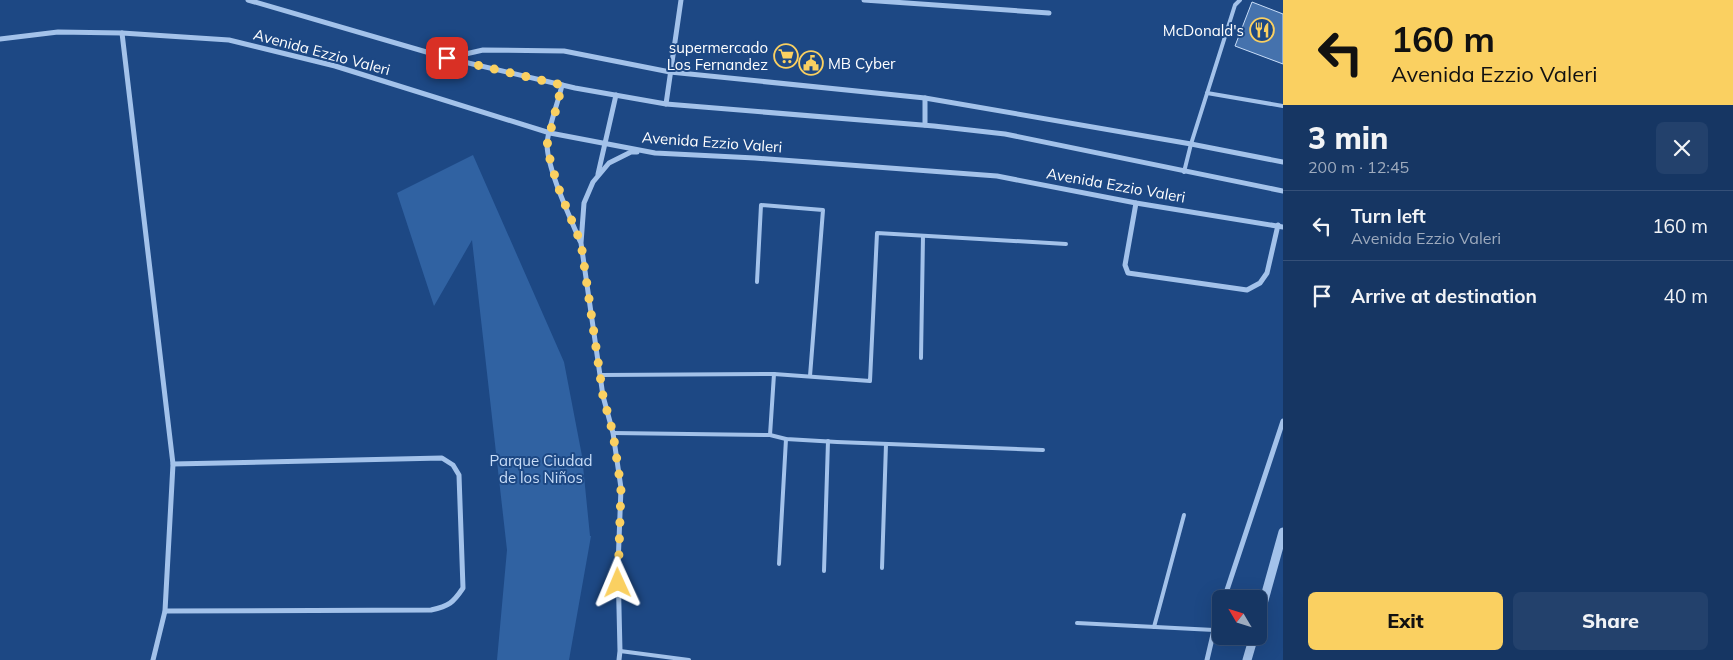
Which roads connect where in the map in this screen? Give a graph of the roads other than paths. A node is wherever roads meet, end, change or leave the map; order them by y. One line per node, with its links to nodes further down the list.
1 (248, 0): 8 (street, Avenida Ezzio Valeri)
2 (681, 0): 9 (street)
3 (864, 0): 5 (street)
4 (1240, 0): 11 (lane)
5 (1049, 13)
6 (122, 34): 7 (street, Avenida Ezzio Valeri); 17 (street, Avenida Ezzio Valeri); 42 (street)
7 (0, 39)
8 (447, 58): 9 (street); 10 (street, Avenida Ezzio Valeri)
9 (670, 72): 13 (street); 14 (street)
10 (562, 85): 12 (street, Avenida Ezzio Valeri); 17 (street)
11 (1207, 93): 15 (lane); 19 (lane)
12 (616, 95): 14 (street, Avenida Ezzio Valeri); 18 (street)
13 (925, 98): 16 (street); 19 (street)
14 (666, 104): 16 (street, Avenida Ezzio Valeri)
15 (1283, 106)
16 (925, 125): 22 (street, Avenida Ezzio Valeri)
17 (550, 133): 18 (street, Avenida Ezzio Valeri); 28 (street)
18 (605, 144): 20 (street, Avenida Ezzio Valeri); 23 (street)
19 (1191, 144): 21 (street); 22 (lane)
20 (655, 153): 23 (street); 25 (street, Avenida Ezzio Valeri)
21 (1283, 162)
22 (1184, 172): 24 (street, Avenida Ezzio Valeri)
23 (598, 174): 28 (street)
24 (1283, 191)
25 (1136, 203): 26 (street, Avenida Ezzio Valeri); 26 (street)
26 (1280, 226)
27 (923, 236): 29 (lane); 31 (lane); 34 (lane)
28 (581, 243): 33 (street)
29 (1066, 244)
30 (756, 282): 34 (lane)
31 (922, 358)
32 (774, 374): 33 (lane); 34 (lane); 37 (lane)
33 (601, 376): 36 (street)
34 (810, 376)
35 (1283, 421): 48 (street)
36 (613, 433): 37 (lane); 56 (street)
37 (770, 435): 38 (lane)
38 (786, 439): 39 (lane); 45 (lane)
39 (828, 441): 40 (lane); 47 (lane)
40 (886, 444): 41 (lane); 46 (lane)
41 (1043, 450)
42 (173, 464): 50 (street); 50 (street)
43 (1184, 515): 52 (lane)
44 (1283, 532): 49 (street)
45 (779, 564)
46 (882, 568)
47 (824, 571)
48 (1227, 590)
49 (1267, 590)
50 (165, 611): 57 (street)
51 (1077, 623): 52 (lane)
52 (1154, 627): 53 (lane)
53 (1212, 630)
54 (1212, 639): 60 (street)
55 (1251, 645): 61 (street)
56 (620, 651): 58 (street); 59 (lane)
57 (153, 660)
58 (619, 660)
59 (689, 660)
60 (1207, 660)
61 (1247, 660)

